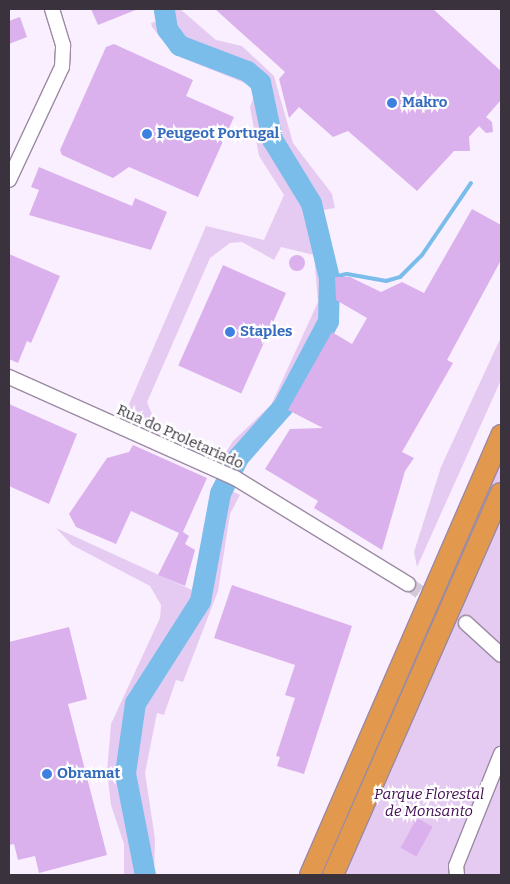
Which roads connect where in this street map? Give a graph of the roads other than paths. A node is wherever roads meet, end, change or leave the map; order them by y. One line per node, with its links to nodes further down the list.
1 (52, 9): 2 (street)
2 (9, 180)
3 (9, 377): 6 (street, Rua do Proletariado)
4 (501, 435): 10 (highway)
5 (501, 493): 11 (highway)
6 (408, 584)
7 (466, 623): 8 (street)
8 (501, 655)
9 (501, 754): 12 (street)
10 (310, 875)
11 (333, 875)
12 (457, 875)

